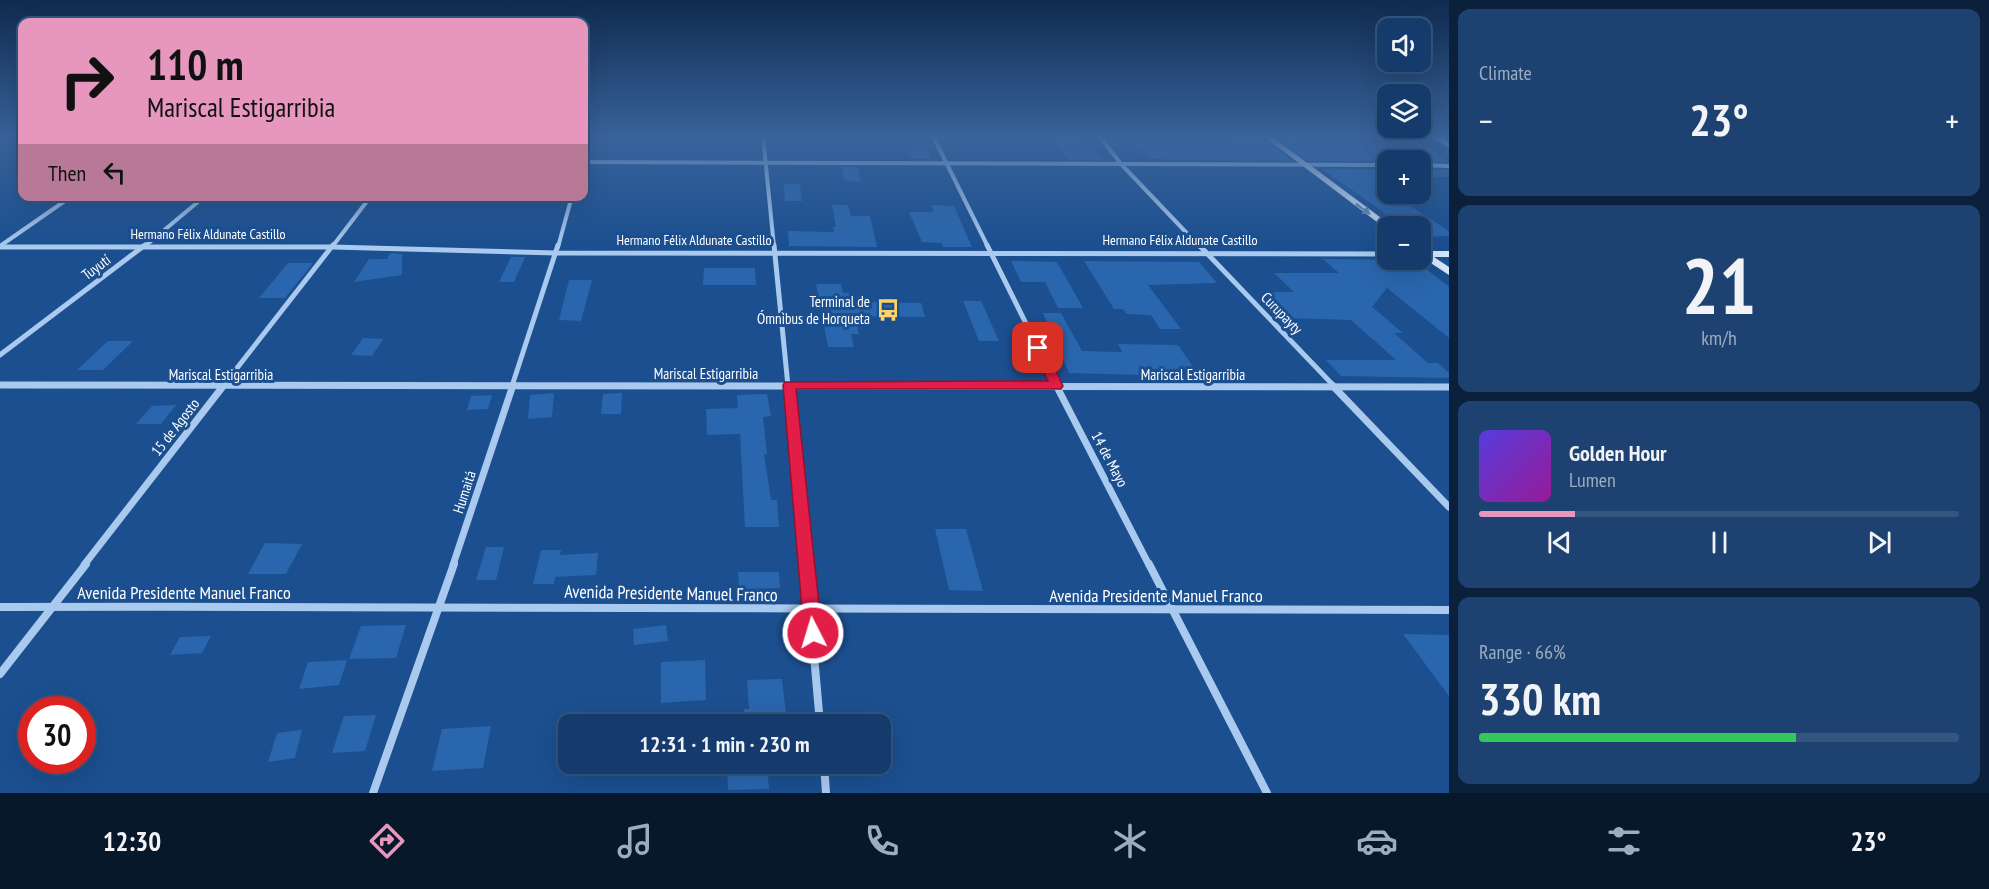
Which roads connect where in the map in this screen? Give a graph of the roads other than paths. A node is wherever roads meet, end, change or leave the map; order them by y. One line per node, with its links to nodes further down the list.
1 (765, 173): 16 (street)
2 (952, 173): 19 (street, 14 de Mayo)
3 (1130, 173): 13 (street, Curupayty)
4 (1315, 173): 9 (main road, one-way to 9)
5 (65, 201): 10 (street)
6 (199, 201): 11 (street, Tuyutí)
7 (367, 201): 12 (street, 15 de Agosto)
8 (571, 201): 14 (street, Humaitá)
9 (1377, 218)
10 (0, 246): 11 (street, Hermano Félix Aldunate Castillo)
11 (143, 247): 12 (street, Hermano Félix Aldunate Castillo); 22 (street, Tuyutí)
12 (332, 247): 14 (street, Hermano Félix Aldunate Castillo); 26 (street, 15 de Agosto)
13 (1207, 252): 17 (street, Hermano Félix Aldunate Castillo); 19 (street, Hermano Félix Aldunate Castillo); 28 (street, Curupayty)
14 (556, 253): 16 (street, Hermano Félix Aldunate Castillo); 24 (street, Humaitá)
15 (1431, 253): 18 (main road)
16 (776, 254): 19 (street, Hermano Félix Aldunate Castillo); 25 (street)
17 (1377, 254)
18 (1449, 254)
19 (992, 255): 27 (street, 14 de Mayo)
20 (1431, 259): 21 (main road)
21 (1449, 272)
22 (0, 355)
23 (0, 385): 26 (street, Mariscal Estigarribia)
24 (513, 385): 25 (street, Mariscal Estigarribia); 26 (street, Mariscal Estigarribia); 31 (street, Humaitá)
25 (789, 385): 27 (street, Mariscal Estigarribia); 34 (street)
26 (224, 386): 33 (street, 15 de Agosto)
27 (1057, 386): 28 (street, Mariscal Estigarribia); 35 (street, 14 de Mayo)
28 (1335, 386): 29 (street, Mariscal Estigarribia); 30 (street, Curupayty)
29 (1449, 387)
30 (1449, 507)
31 (440, 606): 33 (street, Avenida Presidente Manuel Franco); 34 (street, Avenida Presidente Manuel Franco); 40 (street, Humaitá)
32 (0, 607): 33 (street, Avenida Presidente Manuel Franco)
33 (52, 607): 37 (street, 15 de Agosto)
34 (811, 609): 35 (street, Avenida Presidente Manuel Franco); 38 (street)
35 (1174, 610): 36 (street, Avenida Presidente Manuel Franco); 42 (street, 14 de Mayo)
36 (1449, 610)
37 (0, 674)
38 (819, 714)
39 (825, 774): 41 (street)
40 (373, 793)
41 (826, 793)
42 (1267, 793)

